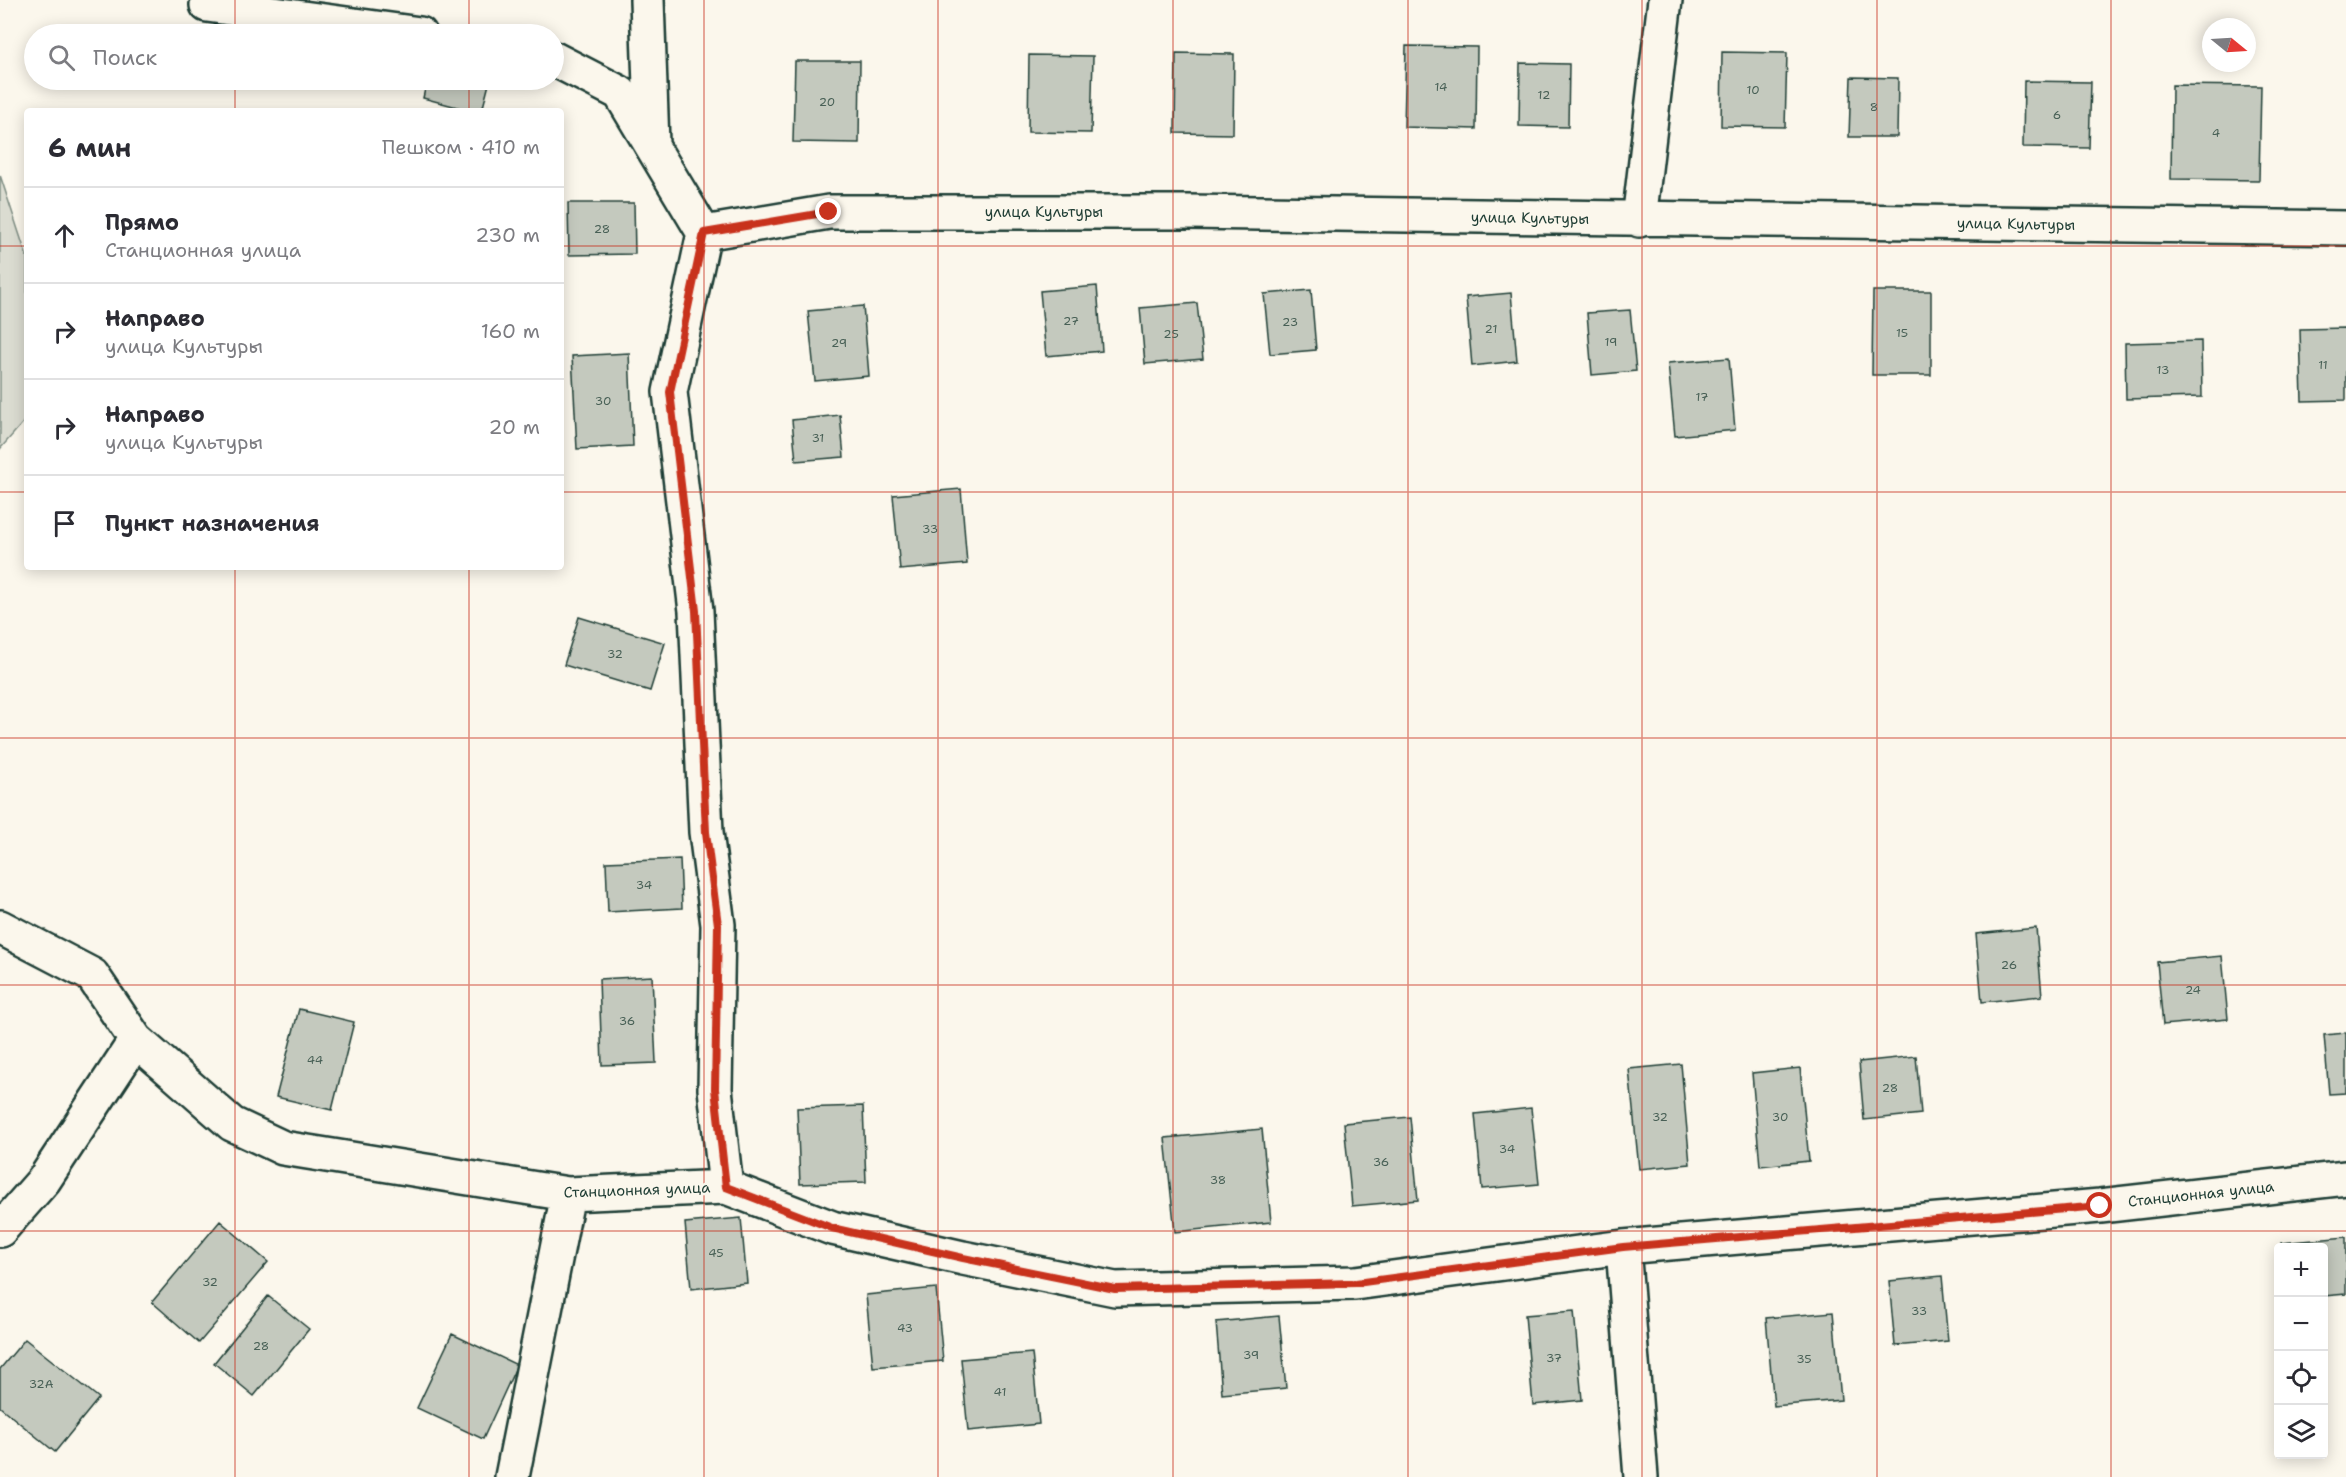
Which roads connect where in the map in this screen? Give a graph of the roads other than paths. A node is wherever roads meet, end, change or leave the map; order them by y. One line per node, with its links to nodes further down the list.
1 (647, 0): 6 (street)
2 (1665, 0): 7 (street)
3 (207, 5): 4 (street)
4 (347, 24)
5 (564, 64): 6 (street)
6 (652, 146): 9 (street)
7 (1639, 220): 8 (street, улица Культуры); 9 (street, улица Культуры)
8 (2346, 228)
9 (704, 233): 13 (street)
10 (0, 927): 11 (street, Станционная улица)
11 (136, 1040): 14 (street, Станционная улица); 15 (street)
12 (2346, 1178): 16 (street, Станционная улица)
13 (726, 1187): 14 (street, Станционная улица); 16 (street, Станционная улица)
14 (568, 1194): 17 (street)
15 (0, 1230)
16 (1623, 1247): 18 (street)
17 (512, 1477)
18 (1641, 1477)

